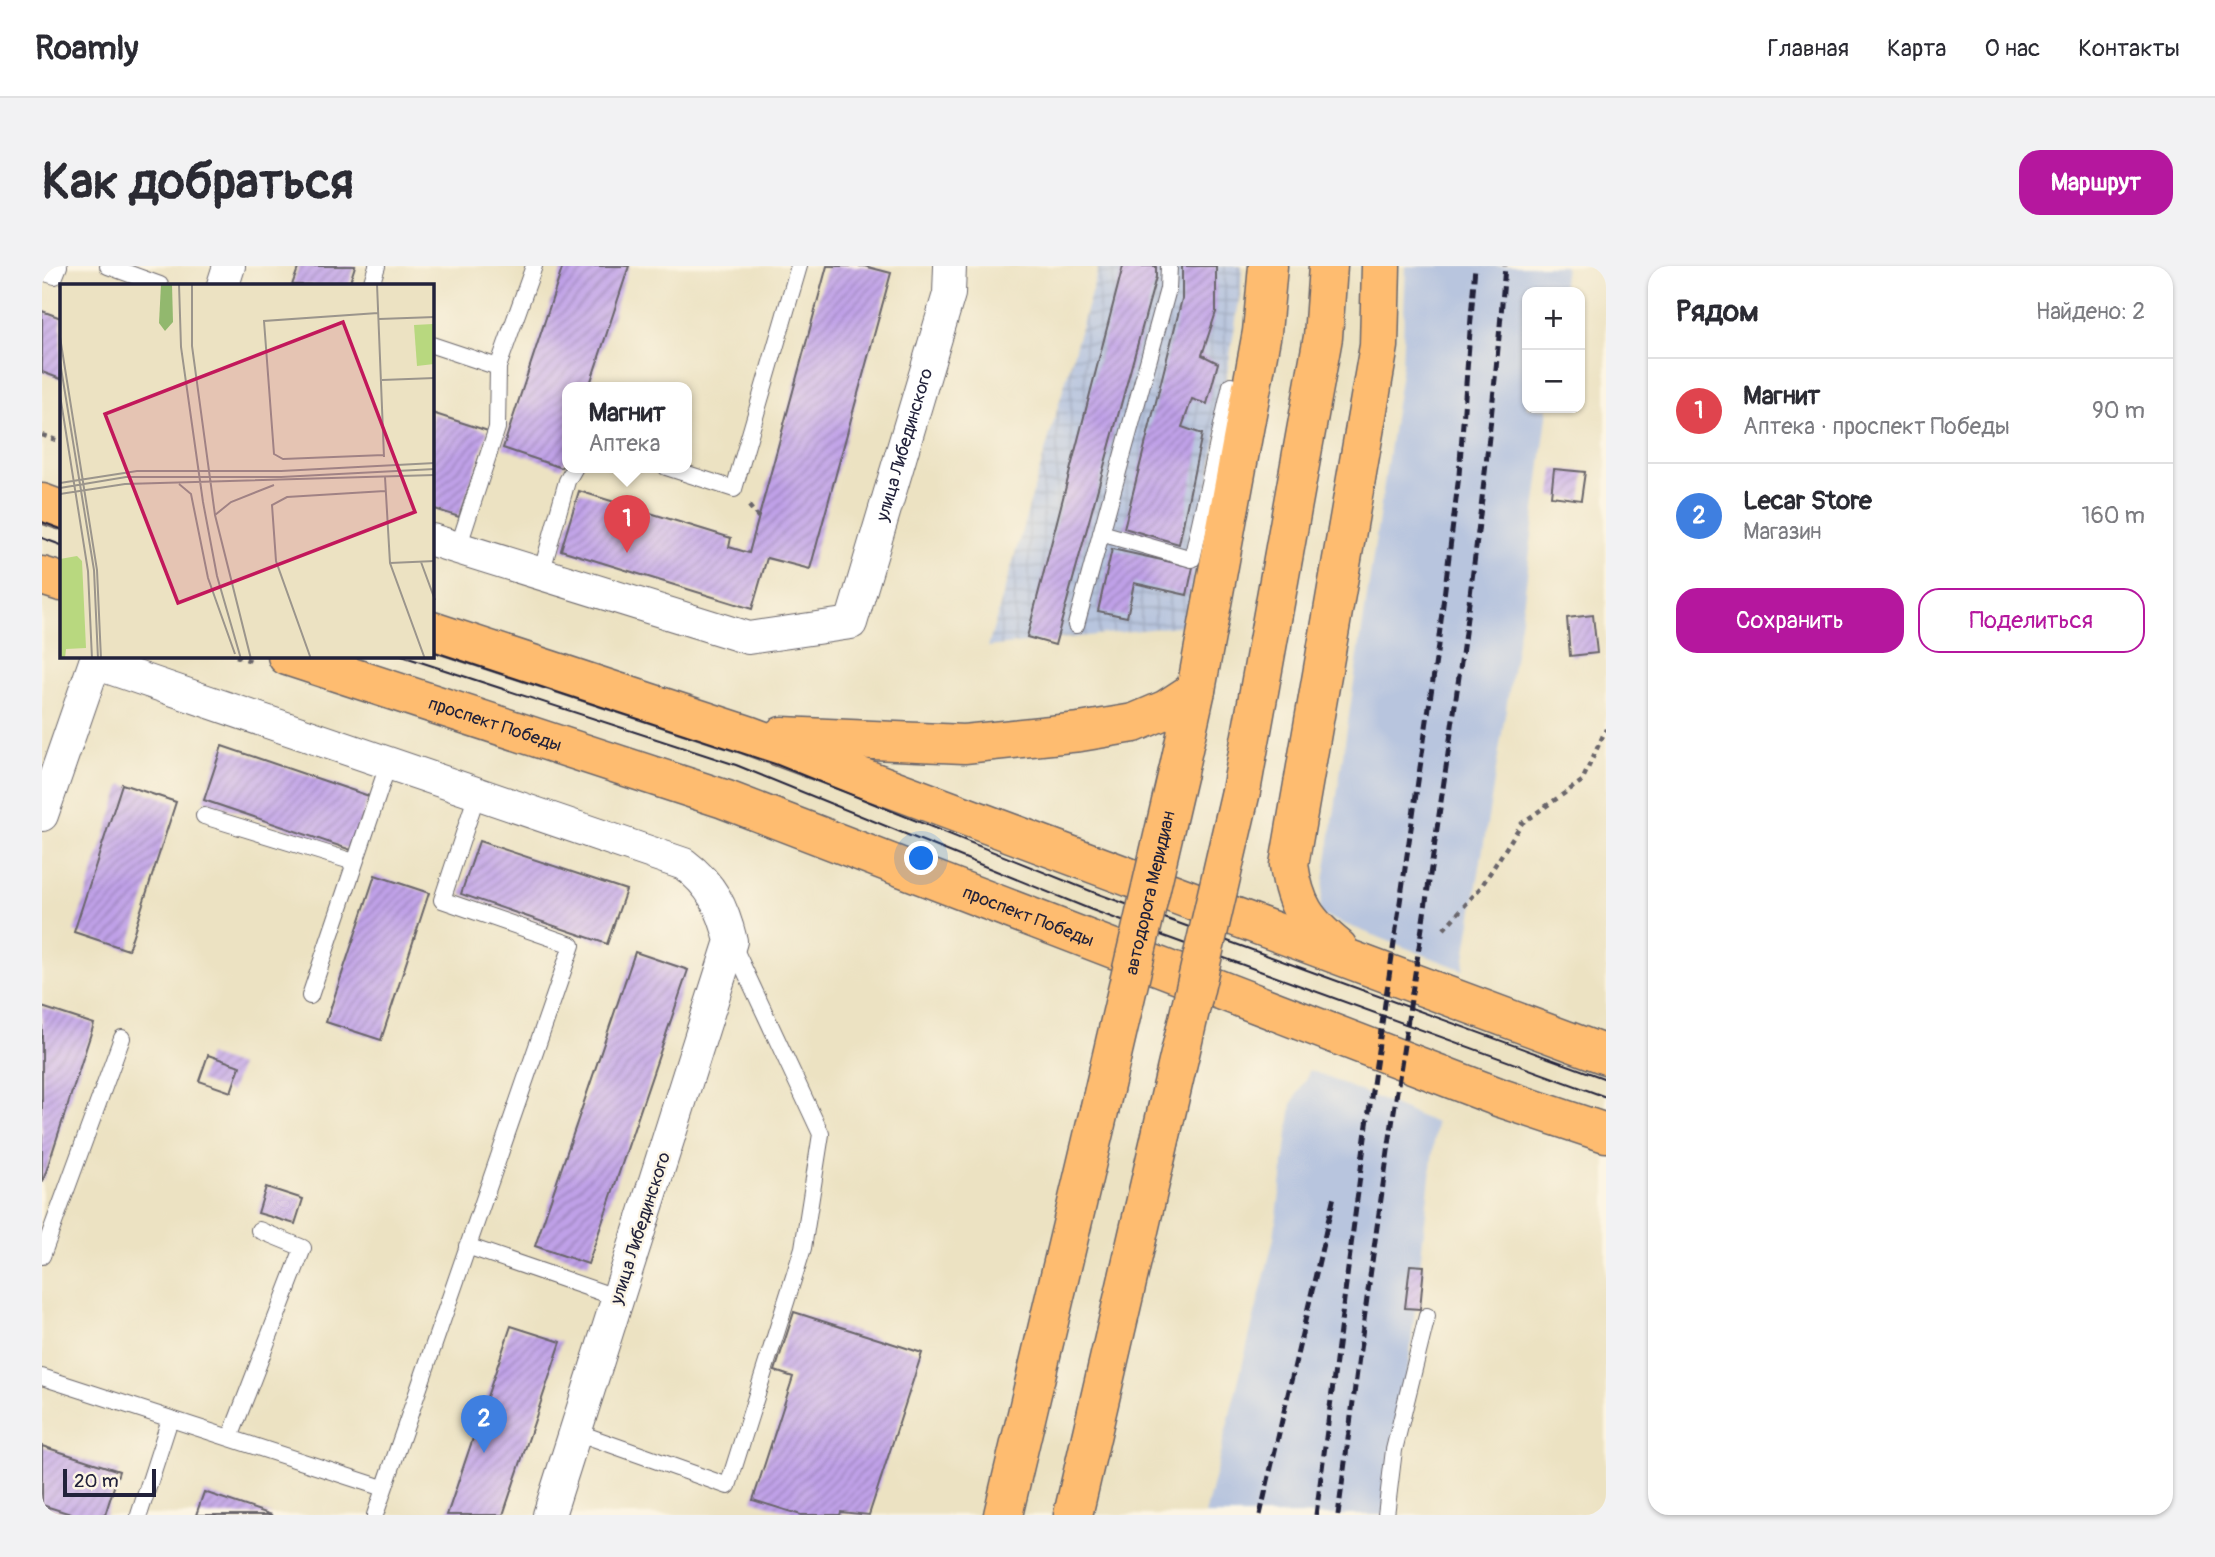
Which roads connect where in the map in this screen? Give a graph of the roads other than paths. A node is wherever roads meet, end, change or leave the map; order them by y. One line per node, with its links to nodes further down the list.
1 (59, 266): 12 (lane)
2 (108, 266): 13 (lane)
3 (229, 266): 14 (street)
4 (377, 266): 15 (lane)
5 (534, 266): 17 (lane)
6 (799, 266): 20 (lane)
7 (950, 266): 25 (street, улица Либединского)
8 (1169, 266): 23 (lane)
9 (1268, 266): 32 (main road, автодорога Меридиан)
10 (1328, 266): 59 (main road, bridge)
11 (1381, 266): 40 (main road)
12 (42, 272)
13 (157, 284)
14 (223, 284)
15 (371, 284)
16 (434, 346): 17 (lane)
17 (498, 367): 24 (lane)
18 (1231, 385): 23 (lane)
19 (571, 473): 25 (lane)
20 (685, 473)
21 (42, 503): 22 (main road)
22 (60, 510)
23 (1101, 533): 28 (lane)
24 (445, 544): 25 (street)
25 (541, 574)
26 (42, 576): 27 (main road)
27 (60, 582)
28 (1076, 625)
29 (434, 632): 33 (main road)
30 (293, 658): 44 (main road, проспект Победы)
31 (96, 660): 34 (street); 36 (street)
32 (1196, 690): 33 (main road); 58 (main road, автодорога Меридиан, bridge)
33 (748, 735): 40 (main road)
34 (389, 762): 35 (street); 38 (lane)
35 (477, 794): 39 (street); 46 (lane)
36 (42, 816)
37 (204, 816): 38 (lane)
38 (354, 862): 41 (lane)
39 (731, 941): 48 (street, улица Либединского); 52 (lane)
40 (1350, 959): 43 (main road)
41 (310, 996)
42 (122, 1038): 47 (lane)
43 (1606, 1055)
44 (1606, 1133)
45 (259, 1230): 53 (lane)
46 (467, 1245): 48 (lane); 54 (lane)
47 (42, 1256)
48 (618, 1298): 52 (street, улица Либединского)
49 (1427, 1316): 60 (lane)
50 (42, 1377): 51 (lane)
51 (170, 1419): 53 (lane); 55 (lane)
52 (576, 1432): 57 (street, улица Либединского)
53 (230, 1438): 54 (lane)
54 (383, 1488): 56 (lane)
55 (139, 1515)
56 (375, 1515)
57 (550, 1515)
58 (1003, 1515)
59 (1073, 1515)
60 (1387, 1515)

